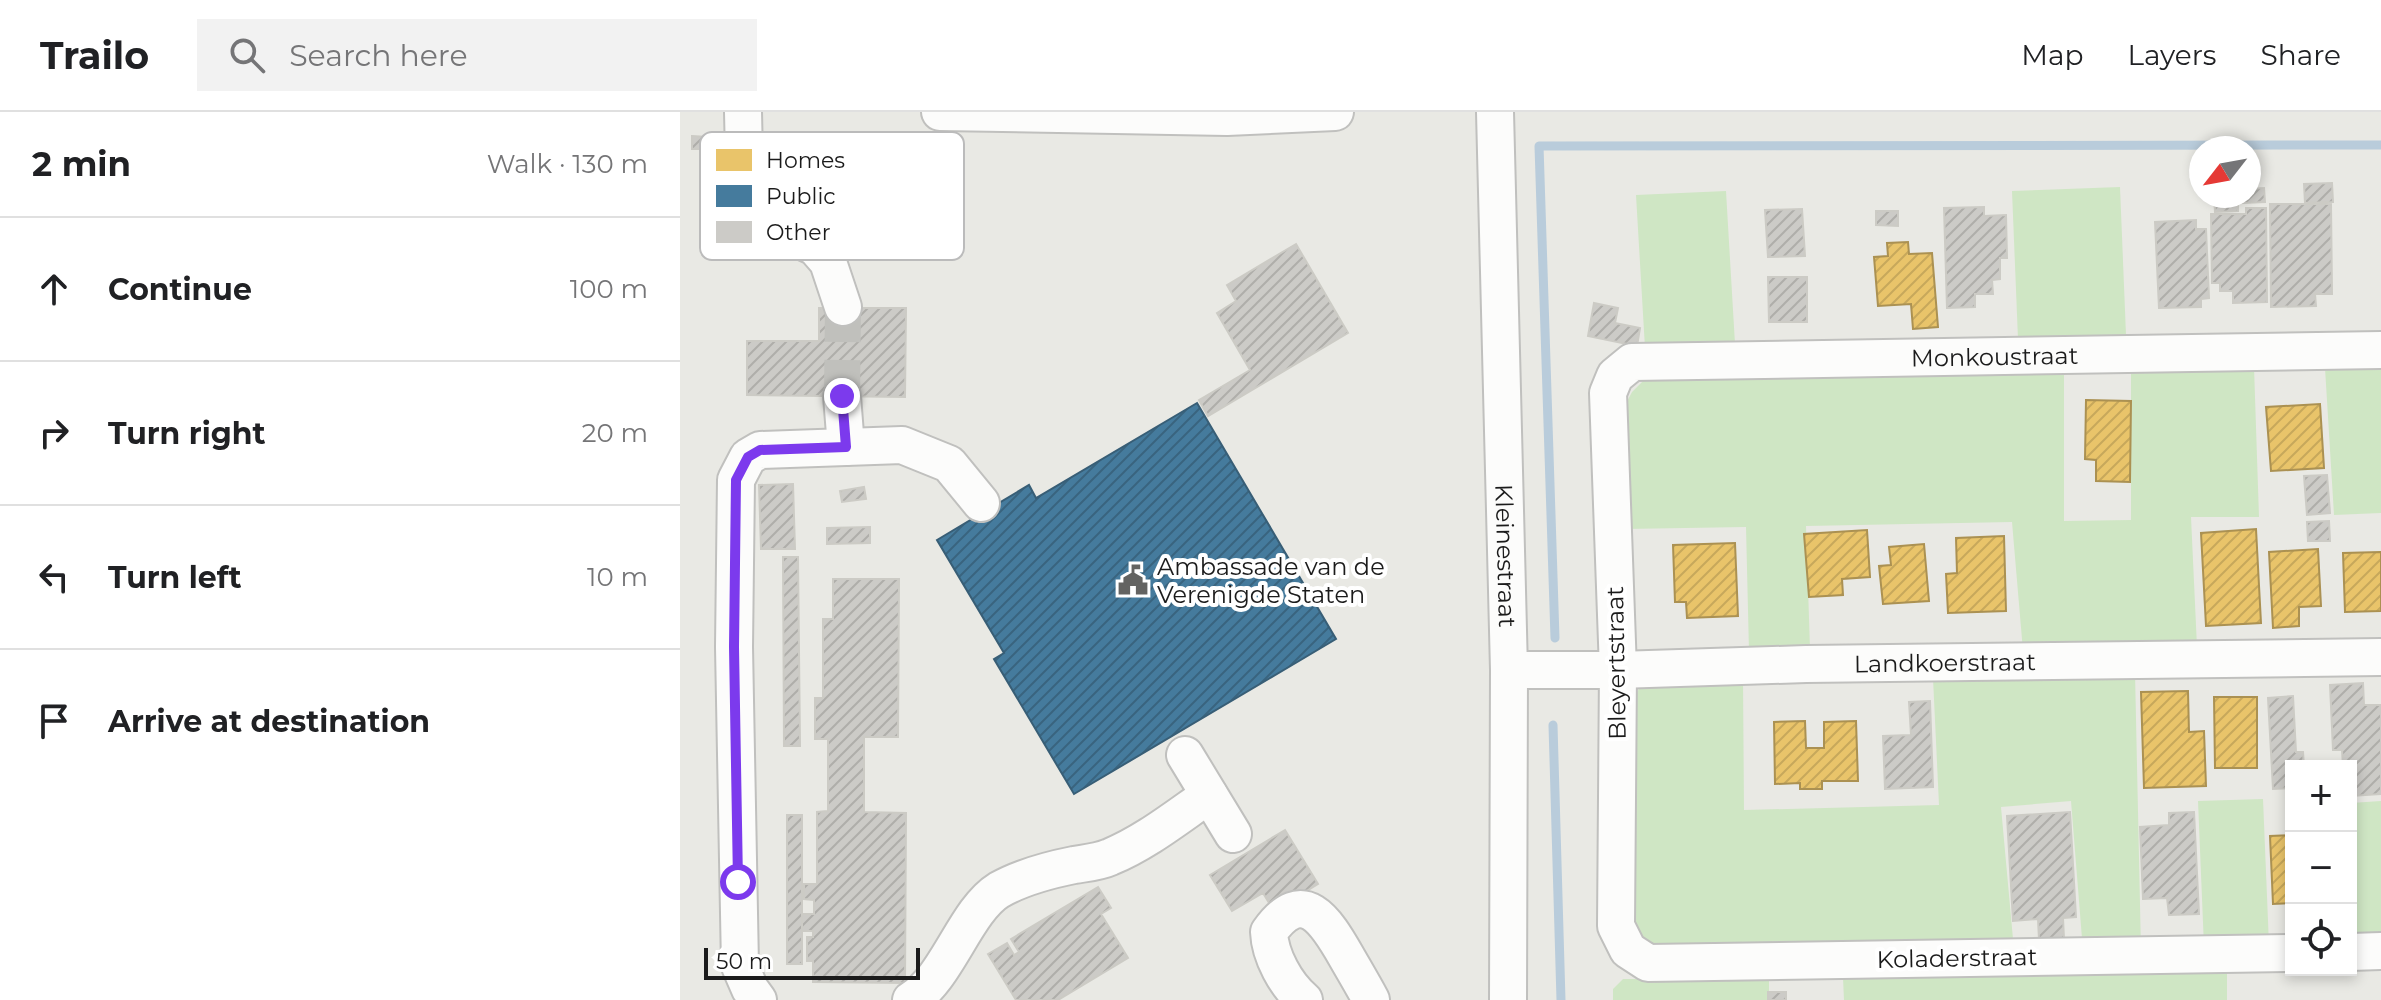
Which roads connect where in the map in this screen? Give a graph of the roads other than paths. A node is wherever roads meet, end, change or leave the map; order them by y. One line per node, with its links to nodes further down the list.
1 (743, 112): 6 (street)
2 (940, 112): 5 (street)
3 (1335, 112): 5 (street)
4 (1495, 112): 15 (street, Kleinestraat)
5 (1227, 115)
6 (743, 132)
7 (826, 260): 8 (street)
8 (843, 307)
9 (2381, 350): 10 (street, Monkoustraat)
10 (1615, 376): 16 (street, Bleyertstraat)
11 (842, 396): 12 (street)
12 (846, 447): 13 (street); 24 (street)
13 (981, 503)
14 (2381, 657): 16 (street, Landkoerstraat)
15 (1509, 670): 16 (street, Landkoerstraat); 28 (street, Kleinestraat)
16 (1618, 670): 20 (street, Bleyertstraat)
17 (1185, 755): 18 (street)
18 (1209, 795): 19 (street); 25 (street)
19 (1233, 834)
20 (1628, 950): 23 (street, Koladerstraat)
21 (2381, 951): 22 (street)
22 (2357, 952)
23 (2285, 953)
24 (758, 1000)
25 (911, 1000)
26 (1304, 1000): 27 (street)
27 (1371, 1000)
28 (1508, 1000)

